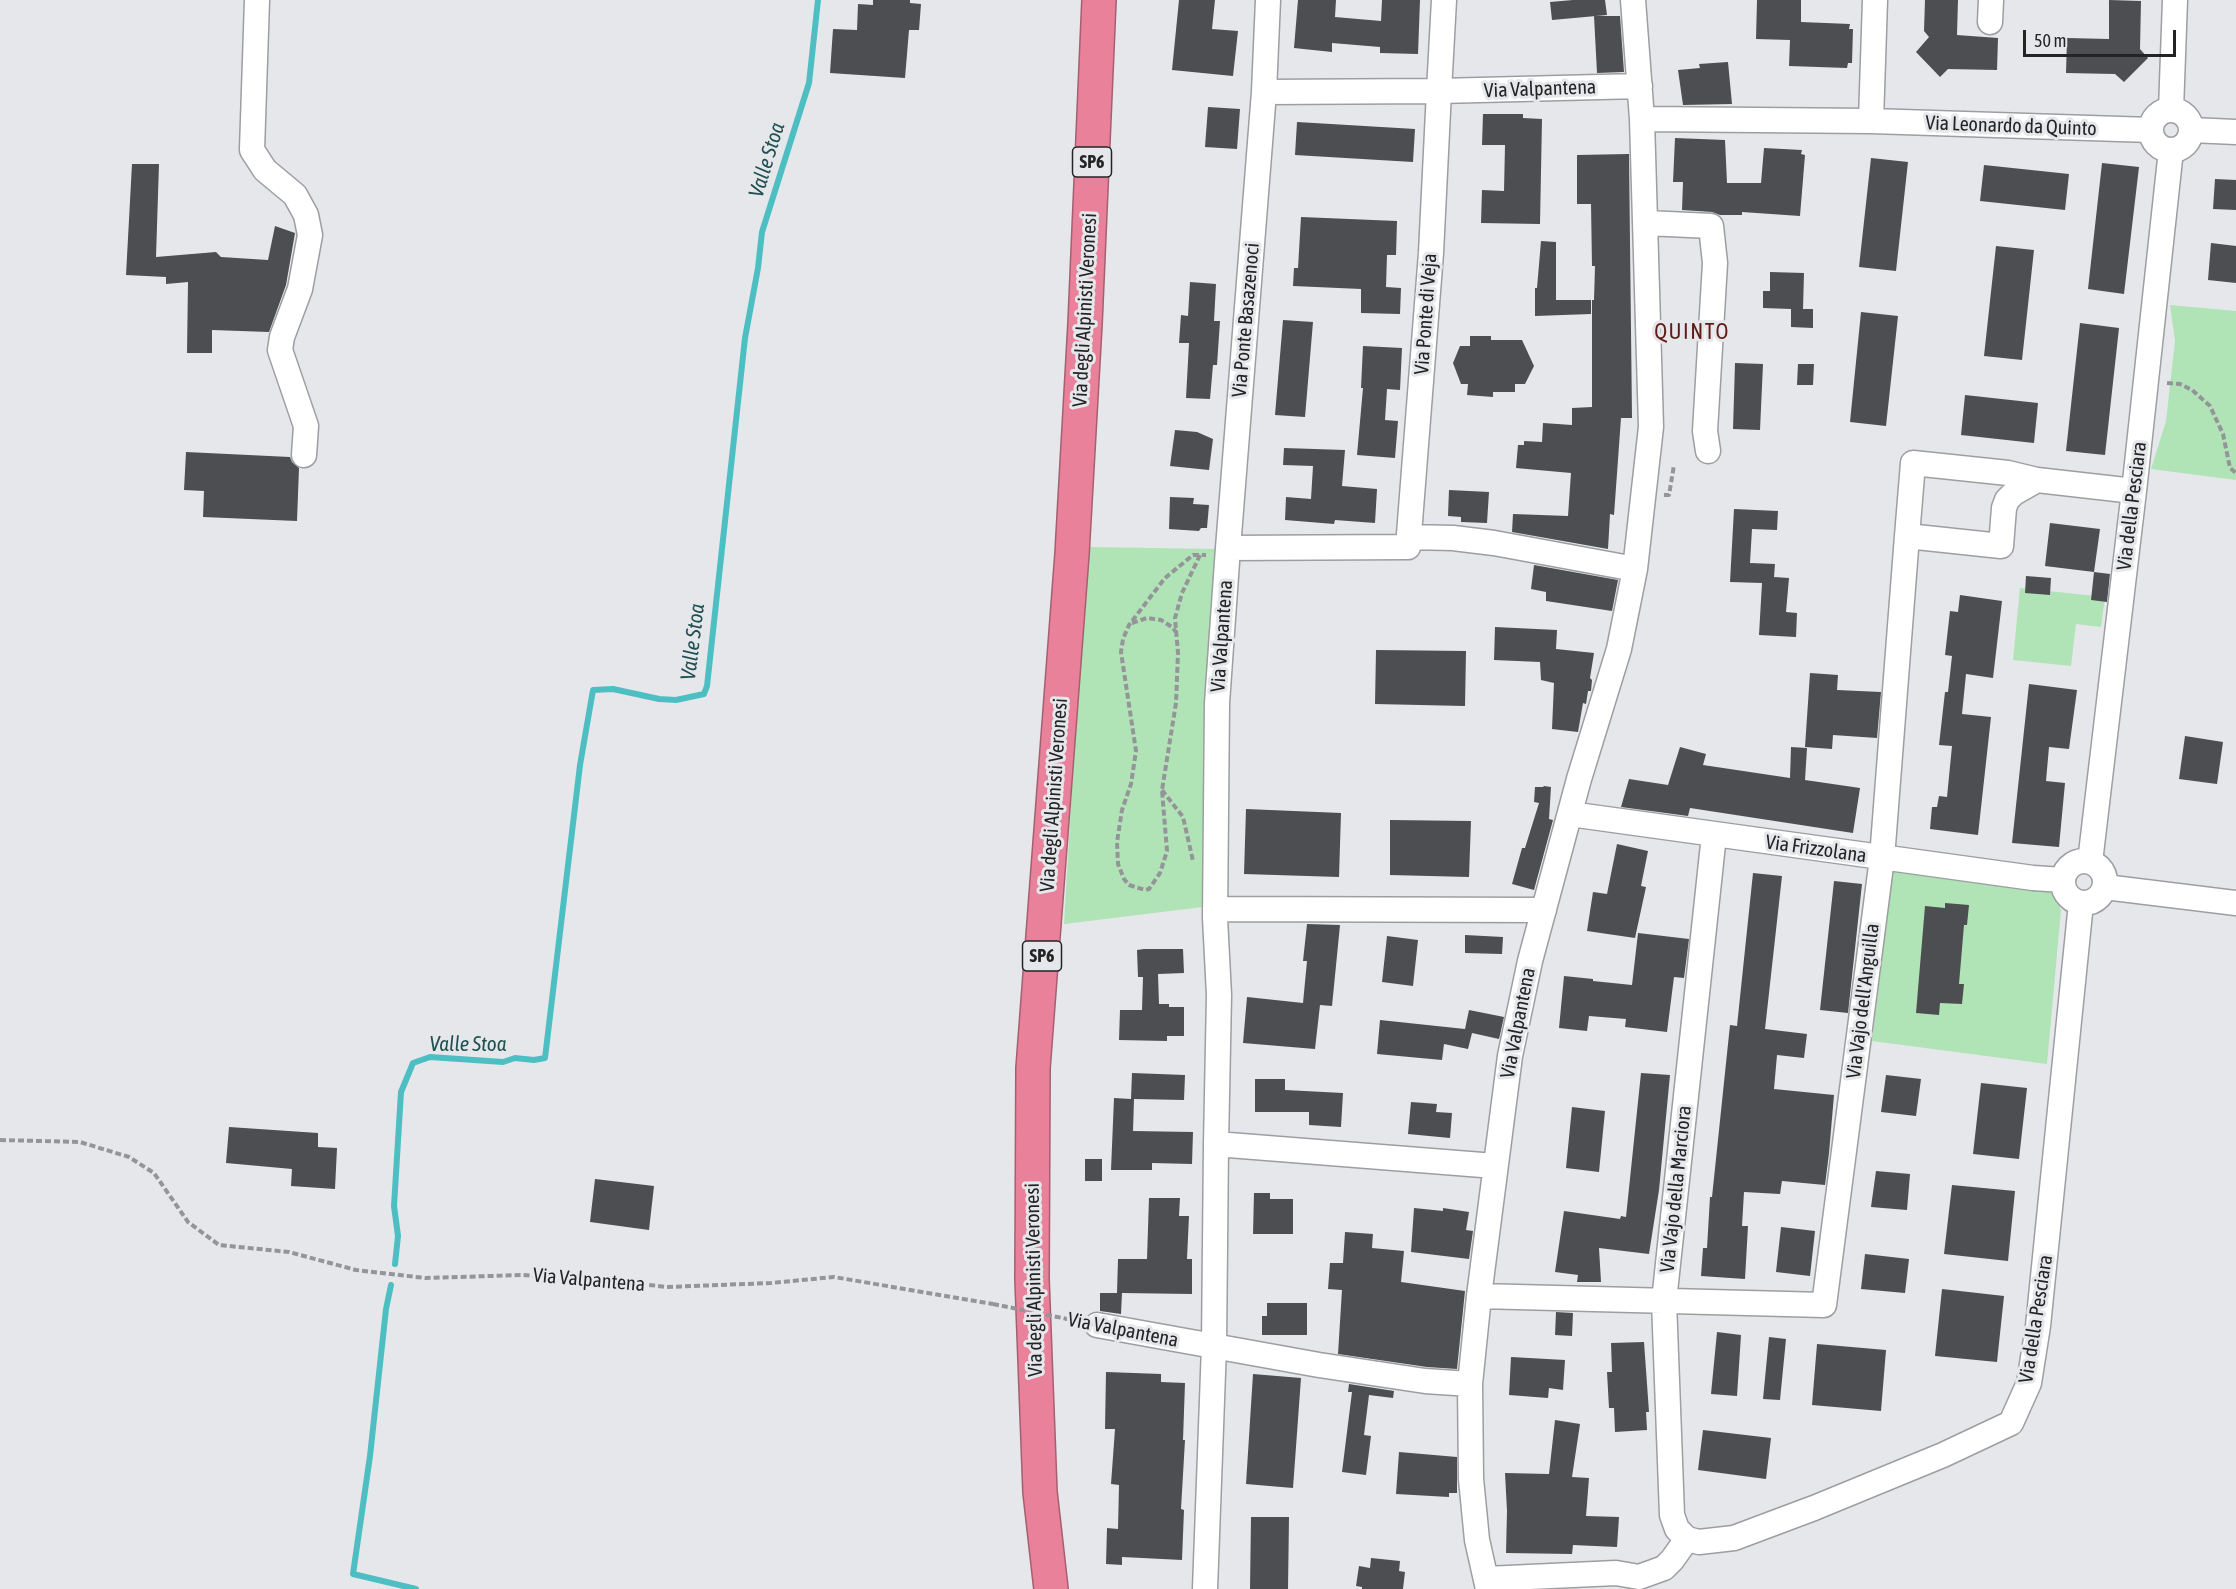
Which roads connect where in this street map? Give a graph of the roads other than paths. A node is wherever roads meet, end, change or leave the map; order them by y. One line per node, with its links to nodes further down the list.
1 (257, 0): 20 (street)
2 (1100, 0): 49 (highway, Via degli Alpinisti Veronesi / SP6)
3 (1268, 0): 10 (street)
4 (1444, 0): 9 (street, Via Ponte di Veja)
5 (1633, 0): 8 (street, Via Valpantena)
6 (1875, 0): 13 (street)
7 (2175, 0): 11 (street)
8 (1640, 86): 9 (street, Via Valpantena); 12 (street, Via Valpantena)
9 (1439, 91): 10 (street); 26 (street, Via Ponte di Veja)
10 (1264, 92): 27 (street, Via Ponte Basazenoci)
11 (2171, 110): 14 (street); 15 (street)
12 (1642, 119): 13 (street, Via Leonardo da Quinto); 18 (street, Via Valpantena)
13 (1871, 121): 14 (street, Via Leonardo da Quinto)
14 (2151, 130): 17 (street)
15 (2192, 130): 16 (street); 17 (street)
16 (2236, 132)
17 (2171, 150): 23 (street, Via della Pesciara)
18 (1646, 223): 19 (street); 28 (street, Via Valpantena)
19 (1708, 451)
20 (304, 455)
21 (1984, 471): 22 (street, Via Vajo dell'Anguilla); 24 (street); 25 (street, Via Vajo dell'Anguilla)
22 (2037, 480): 23 (street, Via Vajo dell'Anguilla); 24 (street)
23 (2134, 491): 32 (street, Via della Pesciara)
24 (2004, 508): 25 (street)
25 (1907, 536): 31 (street, Via Vajo dell'Anguilla)
26 (1409, 537): 27 (street); 28 (street)
27 (1228, 552): 37 (street, Via Valpantena)
28 (1635, 570): 29 (street, Via Valpantena)
29 (1570, 814): 30 (street, Via Frizzolana); 38 (street, Via Valpantena)
30 (1714, 835): 31 (street, Via Frizzolana); 42 (street, Via Vajo della Marciora)
31 (1882, 858): 33 (street, Via Frizzolana); 42 (street, Via Vajo dell'Anguilla)
32 (2090, 862): 33 (street); 34 (street)
33 (2063, 880): 35 (street)
34 (2105, 887): 35 (street); 36 (street)
35 (2081, 903): 46 (street, Via della Pesciara)
36 (2236, 903)
37 (1215, 909): 38 (street); 39 (street, Via Valpantena)
38 (1544, 910): 40 (street, Via Valpantena)
39 (1216, 1144): 40 (street); 44 (street, Via Valpantena)
40 (1495, 1166): 41 (street, Via Valpantena)
41 (1479, 1296): 42 (street); 45 (street, Via Valpantena)
42 (1664, 1301): 46 (street, Via Vajo della Marciora)
43 (1097, 1325): 44 (street, Via Valpantena)
44 (1215, 1346): 45 (street, Via Valpantena); 50 (street, Via Valpantena)
45 (1470, 1384): 48 (street, Via Valpantena)
46 (1687, 1539): 47 (street)
47 (1638, 1583): 48 (street, Via Valpantena)
48 (1487, 1584)
49 (1051, 1589)
50 (1205, 1589)

